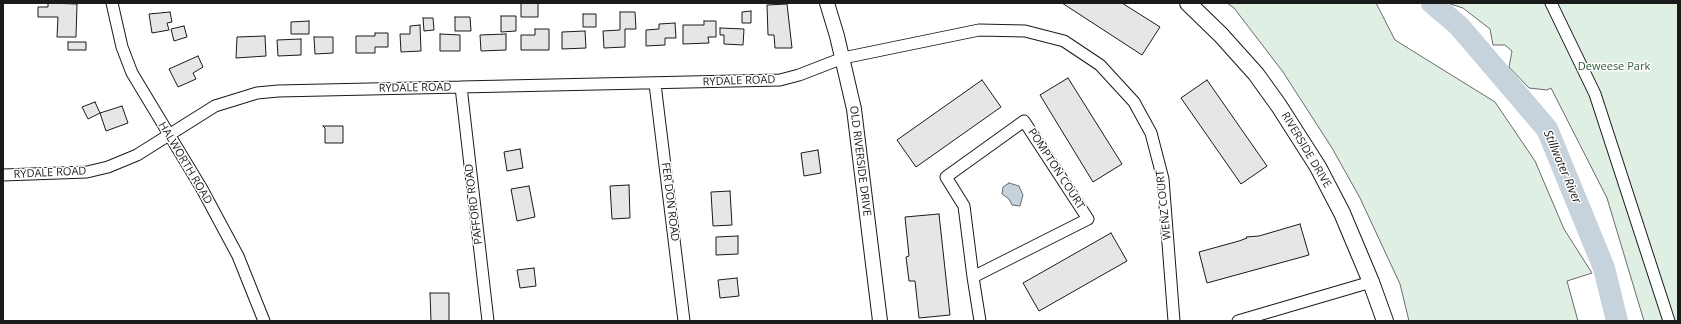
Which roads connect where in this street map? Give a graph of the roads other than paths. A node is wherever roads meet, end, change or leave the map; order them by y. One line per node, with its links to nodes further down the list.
1 (112, 3): 8 (street, HALWORTH ROAD)
2 (827, 3): 5 (street, OLD RIVERSIDE DRIVE)
3 (1188, 3): 11 (main road, RIVERSIDE DRIVE)
4 (1551, 3): 20 (street)
5 (843, 58): 6 (street, RYDALE ROAD); 15 (street, OLD RIVERSIDE DRIVE); 17 (street, WENZ COURT)
6 (655, 84): 7 (street, RYDALE ROAD); 14 (street, FER DON ROAD)
7 (461, 88): 8 (street, RYDALE ROAD); 13 (street, PAFFORD ROAD)
8 (169, 135): 9 (street, RYDALE ROAD); 12 (street, HALWORTH ROAD)
9 (3, 175)
10 (973, 277): 10 (street, POMPTON COURT); 16 (street, POMPTON COURT)
11 (1371, 282): 18 (street); 19 (main road, RIVERSIDE DRIVE)
12 (264, 321)
13 (488, 321)
14 (684, 321)
15 (880, 321)
16 (980, 321)
17 (1174, 321)
18 (1238, 321)
19 (1385, 321)
20 (1670, 321)

